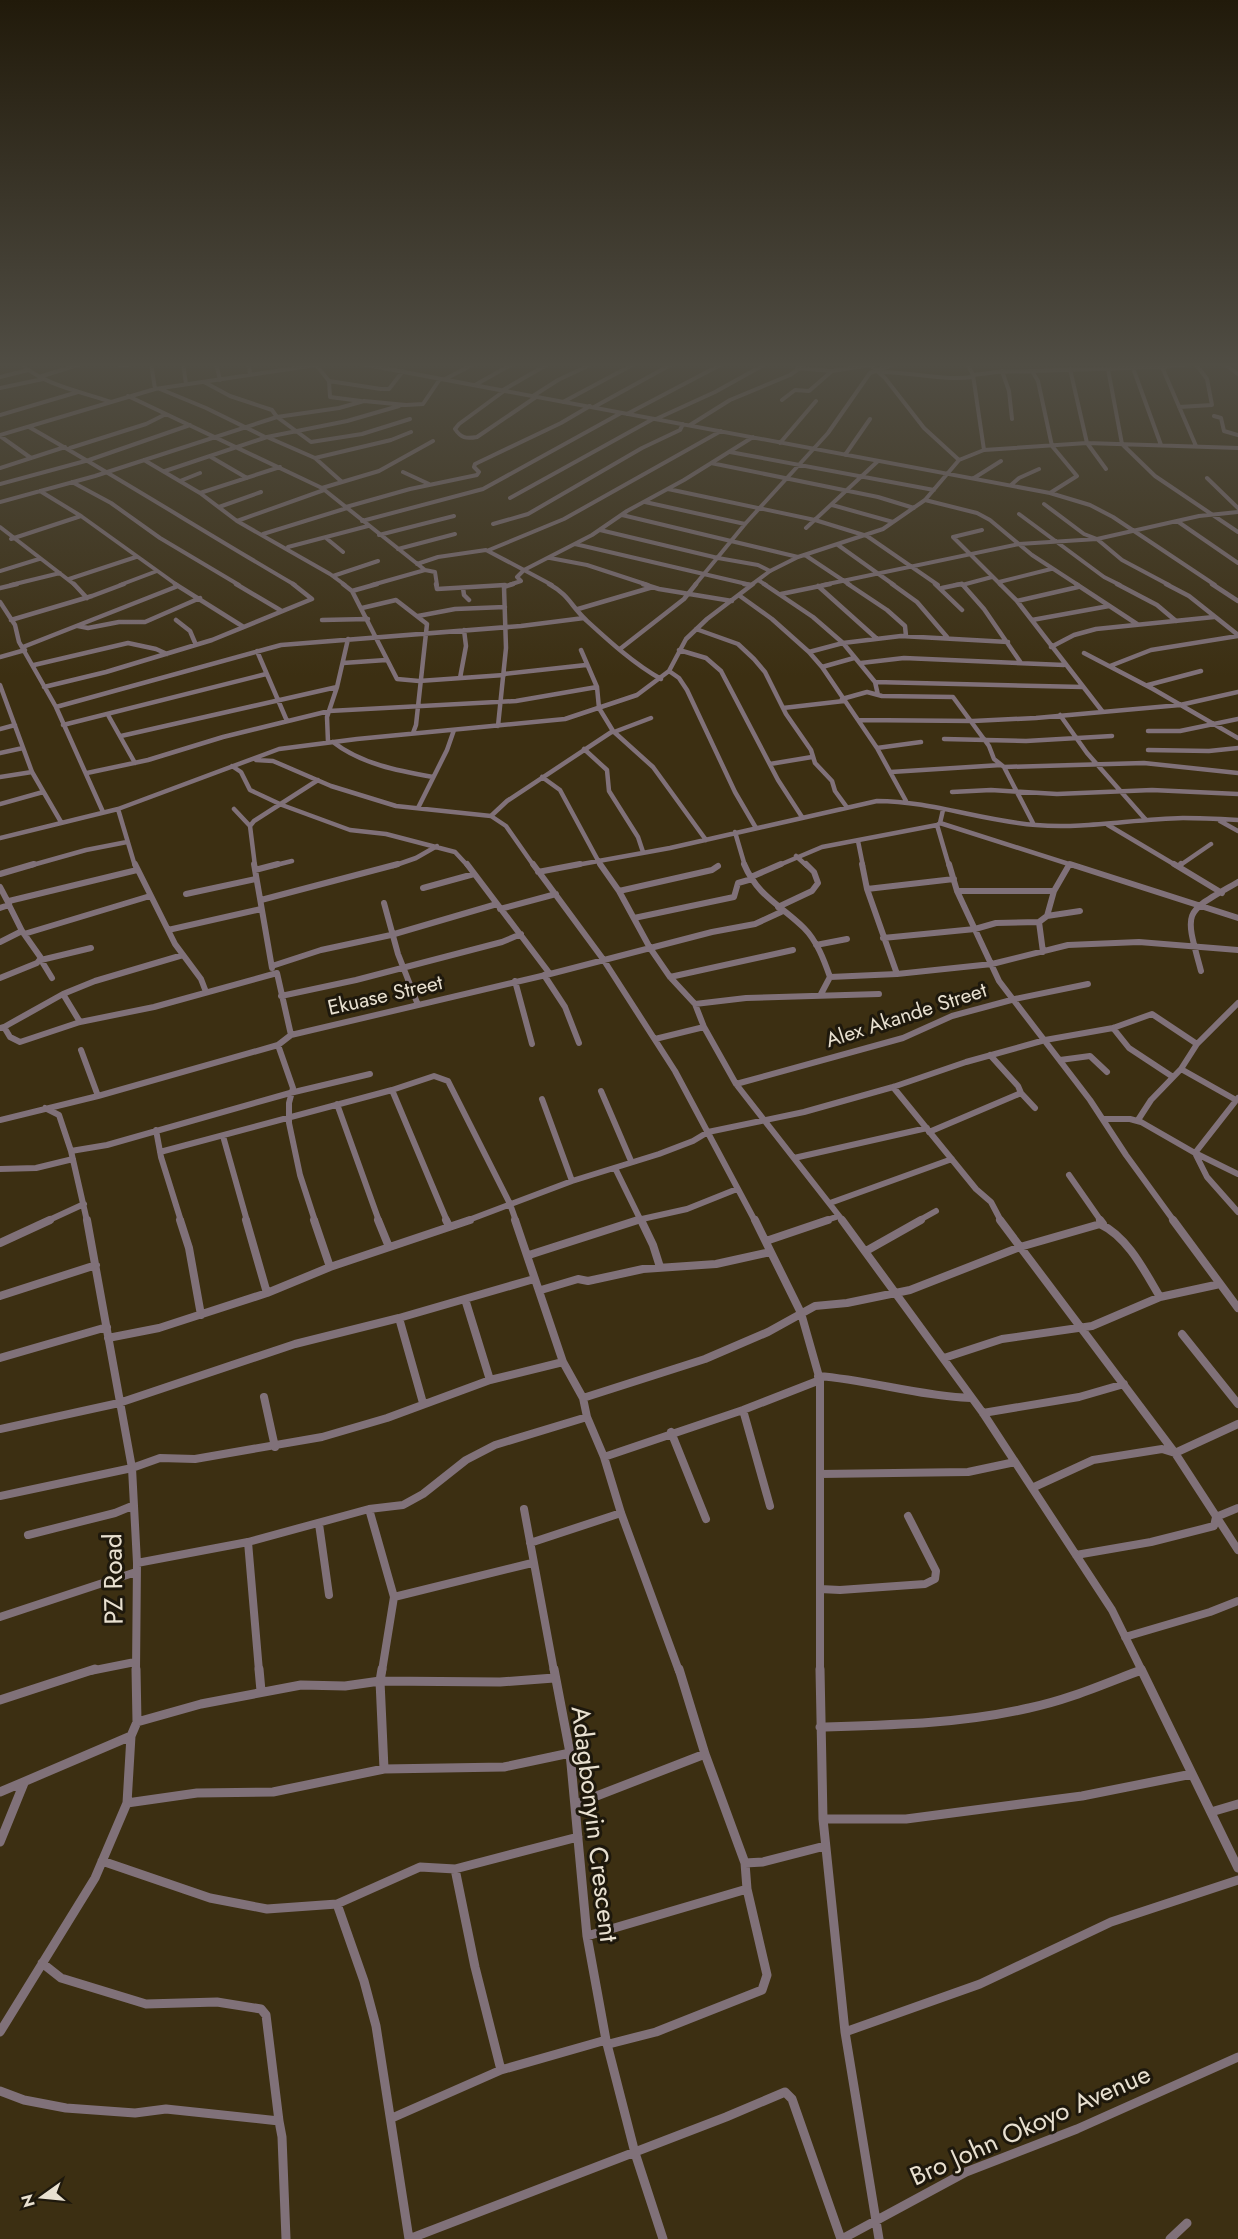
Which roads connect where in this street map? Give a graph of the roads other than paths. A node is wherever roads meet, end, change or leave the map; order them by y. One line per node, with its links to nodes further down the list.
1 (61, 467): 40 (street)
2 (99, 467): 29 (street)
3 (122, 467): 29 (street)
4 (158, 467): 27 (street)
5 (177, 467): 27 (street)
6 (229, 467): 33 (street)
7 (277, 467): 33 (street)
8 (284, 467): 43 (street)
9 (326, 467): 39 (street)
10 (385, 467): 39 (street)
11 (474, 467): 41 (street)
12 (522, 467): 69 (street)
13 (566, 467): 51 (street)
14 (611, 467): 72 (street)
15 (656, 467): 95 (street)
16 (704, 467): 44 (street)
17 (732, 467): 36 (street)
18 (795, 467): 36 (street)
19 (810, 467): 32 (street)
20 (871, 467): 32 (street)
21 (915, 467): 31 (street)
22 (952, 467): 31 (street)
23 (990, 467): 34 (street)
24 (1069, 467): 50 (street)
25 (1146, 467): 64 (street)
26 (1039, 469): 42 (street)
27 (165, 471): 37 (street)
28 (403, 472): 41 (street)
29 (106, 473): 38 (street); 148 (street)
30 (200, 473): 37 (street)
31 (947, 473): 34 (street); 45 (street)
32 (861, 477): 45 (street); 47 (street)
33 (247, 478): 49 (street)
34 (974, 478): 42 (street)
35 (1207, 478): 61 (street)
36 (785, 479): 47 (street); 59 (street)
37 (180, 481): 49 (street)
38 (72, 482): 46 (street); 148 (street)
39 (342, 482): 43 (street)
40 (0, 484)
41 (430, 484): 58 (street)
42 (1011, 485): 50 (street)
43 (323, 489): 58 (street); 68 (street)
44 (668, 489): 54 (street); 59 (street)
45 (934, 490): 52 (street)
46 (40, 491): 53 (street); 65 (street)
47 (846, 491): 56 (street); 60 (street)
48 (261, 492): 57 (street)
49 (200, 493): 57 (street)
50 (1050, 493): 79 (street)
51 (510, 498)
52 (925, 500): 60 (street); 91 (street)
53 (0, 502)
54 (645, 502): 63 (street); 73 (street)
55 (1044, 504): 87 (street)
56 (832, 505): 67 (street); 71 (street)
57 (219, 507): 68 (street)
58 (346, 508): 69 (street); 81 (street)
59 (760, 508): 67 (street); 73 (street)
60 (914, 508): 71 (street)
61 (1238, 510): 64 (street)
62 (1019, 514): 89 (street)
63 (622, 515): 77 (street); 88 (street)
64 (1212, 515): 70 (street); 80 (street)
65 (81, 516): 86 (street); 99 (street)
66 (454, 516): 83 (street)
67 (815, 520): 76 (street); 84 (street)
68 (237, 521): 81 (street)
69 (362, 521): 74 (street)
70 (1177, 521): 79 (street); 105 (street)
71 (893, 522): 84 (street)
72 (493, 524)
73 (745, 524): 88 (street)
74 (368, 526): 83 (street); 85 (street)
75 (0, 527): 86 (street)
76 (806, 528)
77 (600, 530): 90 (street); 102 (street)
78 (982, 530): 97 (street)
79 (1134, 531): 87 (street); 142 (street)
80 (1238, 532)
81 (263, 534): 93 (street)
82 (455, 534): 94 (street)
83 (379, 535): 94 (street)
84 (867, 536): 92 (street); 107 (street)
85 (326, 538): 93 (street); 96 (street)
86 (11, 539): 103 (street)
87 (1097, 539): 89 (street); 151 (street)
88 (732, 541): 101 (street); 102 (street)
89 (1057, 542): 91 (street); 158 (street)
90 (575, 544): 100 (street); 116 (street)
91 (1019, 544): 97 (street); 108 (street)
92 (838, 545): 98 (street); 115 (street)
93 (288, 547): 117 (street)
94 (398, 549): 106 (street)
95 (489, 550): 106 (street); 110 (street)
96 (343, 552)
97 (971, 553): 107 (street); 118 (street)
98 (805, 555): 101 (street); 121 (street)
99 (136, 557): 112 (street); 119 (street)
100 (549, 557): 110 (street); 128 (street)
101 (798, 557): 113 (street)
102 (718, 558): 113 (street); 116 (street)
103 (39, 559): 111 (street); 114 (street)
104 (378, 561): 117 (street)
105 (1238, 563)
106 (417, 564): 109 (street)
107 (910, 565): 115 (street); 131 (street)
108 (1051, 569): 122 (street); 132 (street)
109 (424, 570): 130 (street); 133 (street)
110 (524, 570): 123 (street); 147 (street)
111 (0, 571)
112 (157, 571): 126 (street); 137 (street)
113 (770, 571): 120 (street)
114 (60, 573): 119 (street); 129 (street)
115 (876, 574): 121 (street); 169 (street)
116 (703, 575): 125 (street); 134 (street)
117 (333, 576): 133 (street)
118 (992, 577): 122 (street); 124 (street)
119 (69, 579): 137 (street)
120 (758, 580): 125 (street); 135 (street)
121 (842, 581): 127 (street); 166 (street)
122 (999, 582): 141 (street)
123 (506, 584): 130 (street); 145 (street)
124 (961, 584): 131 (street); 172 (street)
125 (752, 585): 136 (street)
126 (178, 586): 138 (street); 160 (street)
127 (818, 586): 135 (street); 168 (street)
128 (653, 587): 134 (street); 147 (street)
129 (0, 588)
130 (463, 588): 139 (street)
131 (942, 588): 149 (street)
132 (1078, 588): 141 (street); 144 (street)
133 (352, 591): 146 (street)
134 (687, 594): 140 (street); 177 (street)
135 (781, 594): 173 (street)
136 (740, 596): 140 (street); 181 (street)
137 (87, 598): 154 (street)
138 (200, 598): 160 (street); 161 (street)
139 (469, 600)
140 (733, 601): 163 (street)
141 (1017, 601): 157 (street)
142 (1238, 601)
143 (0, 602): 154 (street)
144 (1110, 606): 157 (street); 159 (street)
145 (505, 607): 150 (street); 162 (street)
146 (362, 608): 150 (street); 153 (street)
147 (578, 609): 152 (street)
148 (280, 610): 161 (street)
149 (962, 610)
150 (418, 616): 165 (street)
151 (1214, 617): 158 (street); 167 (street)
152 (584, 618): 162 (street); 177 (street)
153 (368, 619): 156 (street); 171 (street)
154 (11, 620): 176 (street)
155 (176, 620): 174 (street)
156 (322, 620)
157 (1032, 620): 175 (street)
158 (1176, 621): 159 (street)
159 (1137, 624): 175 (street)
160 (78, 626): 176 (street)
161 (242, 626): 174 (street)
162 (506, 628): 164 (street); 198 (street)
163 (696, 629): 179 (street); 218 (street)
164 (464, 630): 165 (street); 199 (street)
165 (428, 633): 171 (street); 201 (street)
166 (906, 636): 168 (street); 169 (street)
167 (1238, 636): 193 (street)
168 (876, 638): 173 (street)
169 (947, 638): 172 (street)
170 (348, 639): 171 (street); 180 (street); 187 (street)
171 (378, 639): 186 (street)
172 (1008, 642): 189 (street)
173 (843, 643): 181 (street); 185 (street)
174 (196, 645): 183 (street)
175 (1051, 647): 192 (street)
176 (24, 649): 184 (street); 190 (street)
177 (620, 649): 200 (street)
178 (581, 650): 191 (street)
179 (679, 650): 195 (street); 254 (street)
180 (257, 651): 197 (street); 216 (street)
181 (809, 652): 194 (street)
182 (1084, 653): 193 (street)
183 (167, 654): 190 (street); 205 (street)
184 (0, 657)
185 (854, 658): 188 (street); 194 (street)
186 (386, 660): 187 (street); 201 (street)
187 (343, 663): 206 (street)
188 (861, 663): 189 (street); 202 (street)
189 (1021, 663): 192 (street)
190 (34, 665): 205 (street)
191 (586, 665): 198 (street); 207 (street)
192 (1064, 665): 208 (street)
193 (1110, 666): 204 (street)
194 (822, 667): 212 (street)
195 (669, 671): 200 (street); 290 (street)
196 (1201, 672): 204 (street)
197 (266, 674): 211 (street); 221 (street)
198 (504, 674): 199 (street); 213 (street)
199 (460, 678): 201 (street)
200 (661, 679): 217 (street)
201 (419, 681): 215 (street)
202 (874, 682): 208 (street); 210 (street)
203 (0, 685): 228 (street)
204 (1147, 686): 214 (street)
205 (44, 687): 216 (street)
206 (337, 687): 211 (street); 219 (street)
207 (597, 687): 213 (street); 217 (street)
208 (1083, 687): 220 (street)
209 (1238, 692): 214 (street)
210 (878, 695): 212 (street); 227 (street)
211 (278, 699): 226 (street); 237 (street)
212 (843, 700): 218 (street); 225 (street)
213 (502, 701): 215 (street); 231 (street)
214 (1180, 705): 220 (street); 230 (street)
215 (417, 706): 219 (street); 236 (street)
216 (56, 707): 229 (street)
217 (599, 708): 231 (street); 234 (street)
218 (783, 708): 251 (street)
219 (329, 711): 226 (street); 243 (street)
220 (1102, 711): 222 (street)
221 (108, 715): 229 (street); 237 (street)
222 (1060, 715): 227 (street); 239 (street)
223 (651, 718): 234 (street)
224 (1238, 719): 230 (street)
225 (858, 720): 227 (street); 246 (street)
226 (287, 721): 253 (street)
227 (973, 721): 242 (street)
228 (15, 724): 232 (street); 245 (street)
229 (63, 724): 260 (street)
230 (1214, 724): 235 (street); 240 (street)
231 (498, 726): 233 (street)
232 (0, 729)
233 (454, 730): 236 (street); 263 (street)
234 (614, 731): 248 (street); 294 (street)
235 (1148, 731)
236 (413, 733): 243 (street)
237 (121, 736): 253 (street)
238 (1112, 736): 239 (street)
239 (1076, 738): 242 (street); 255 (street)
240 (1238, 738)
241 (944, 739): 242 (street)
242 (984, 740): 257 (street)
243 (331, 742): 252 (street); 263 (street)
244 (921, 742): 246 (street)
245 (23, 748): 250 (street); 258 (street)
246 (877, 748): 259 (street)
247 (1238, 748): 249 (street)
248 (584, 749): 264 (street); 299 (street)
249 (1148, 750)
250 (0, 753)
251 (812, 757): 254 (street); 274 (street)
252 (256, 760): 256 (street); 265 (street)
253 (135, 763): 260 (street)
254 (770, 764): 281 (street)
255 (1096, 765): 257 (street); 261 (street); 266 (street)
256 (232, 766): 273 (street); 276 (street)
257 (1002, 766): 259 (street); 269 (street)
258 (32, 772): 262 (street); 267 (street)
259 (891, 772): 271 (street)
260 (87, 773): 279 (street)
261 (1238, 773)
262 (0, 777)
263 (434, 777): 275 (street)
264 (542, 777): 280 (street); 302 (street)
265 (318, 780): 273 (street); 275 (street)
266 (1122, 791): 269 (street); 270 (street); 283 (street)
267 (43, 792): 272 (street); 285 (street)
268 (952, 792): 269 (street)
269 (1019, 793): 287 (street)
270 (1238, 795)
271 (906, 801): 274 (street); 278 (street)
272 (0, 804)
273 (282, 805): 289 (street); 298 (street)
274 (846, 806): 281 (street)
275 (418, 808): 280 (street)
276 (118, 809): 279 (street); 296 (street)
277 (234, 809): 289 (street)
278 (943, 810): 286 (street); 287 (street)
279 (103, 812): 285 (street)
280 (491, 816): 308 (street)
281 (802, 817): 290 (street)
282 (1218, 819): 283 (street); 284 (street); 291 (street)
283 (1146, 820): 288 (street)
284 (1238, 820)
285 (61, 822): 293 (street)
286 (939, 824): 295 (street); 303 (street); 313 (street)
287 (1034, 825): 288 (street)
288 (1108, 825): 305 (street)
289 (250, 826): 307 (street)
290 (756, 828): 292 (street)
291 (1238, 831)
292 (735, 832): 294 (street); 311 (street)
293 (0, 837)
294 (706, 840): 299 (street)
295 (858, 841): 300 (street); 317 (street)
296 (127, 842): 306 (street); 309 (street)
297 (1211, 844): 305 (street)
298 (437, 846): 310 (street); 325 (street)
299 (643, 852): 302 (street)
300 (796, 856): 311 (street); 332 (street, Ekuase Street)
301 (292, 861): 307 (street)
302 (597, 861): 308 (street); 318 (street)
303 (1069, 865): 320 (street); 328 (street)
304 (718, 866): 318 (street)
305 (1179, 866): 321 (street)
306 (137, 870): 324 (street); 326 (street)
307 (255, 870): 312 (street)
308 (538, 872): 323 (street)
309 (0, 874)
310 (474, 874): 316 (street); 329 (street)
311 (751, 878): 332 (street); 335 (street)
312 (256, 879): 322 (street); 325 (street)
313 (954, 879): 317 (street); 319 (street)
314 (1238, 882): 321 (street)
315 (0, 887): 326 (street)
316 (423, 888)
317 (867, 889): 343 (street)
318 (619, 891): 335 (street)
319 (957, 891): 320 (street); 338 (street)
320 (1054, 891): 334 (street)
321 (1222, 893): 328 (street)
322 (186, 894)
323 (556, 894): 329 (street); 354 (street)
324 (150, 897): 339 (street); 340 (street)
325 (261, 900): 331 (street)
326 (9, 903): 330 (street); 340 (street)
327 (384, 903): 342 (street)
328 (1197, 906): 336 (street); 347 (street)
329 (499, 907): 341 (street); 342 (street)
330 (0, 908)
331 (261, 909): 339 (street); 357 (street)
332 (780, 909): 346 (street); 349 (street, Ekuase Street)
333 (1080, 910): 334 (street)
334 (1047, 916): 337 (street)
335 (634, 918): 349 (street)
336 (1238, 918)
337 (1039, 922): 338 (street); 352 (street)
338 (975, 929): 343 (street); 356 (street)
339 (168, 930): 353 (street)
340 (23, 933): 345 (street); 355 (street)
341 (521, 934): 358 (street); 362 (street)
342 (391, 935): 357 (street); 358 (street)
343 (883, 938): 361 (street)
344 (847, 939): 346 (street)
345 (0, 942)
346 (816, 945): 364 (street)
347 (1195, 947): 351 (street); 352 (street); 359 (street)
348 (91, 948): 355 (street)
349 (650, 948): 354 (street, Ekuase Street); 363 (street)
350 (793, 950): 363 (street)
351 (1238, 950)
352 (1043, 952): 356 (street)
353 (183, 955): 369 (street); 370 (street)
354 (603, 959): 362 (street, Ekuase Street); 383 (street)
355 (40, 960): 365 (street); 366 (street)
356 (992, 964): 361 (street); 374 (street)
357 (272, 966): 360 (street)
358 (400, 967): 373 (street); 377 (street)
359 (1202, 971)
360 (273, 974): 369 (street); 373 (street)
361 (897, 974): 364 (street)
362 (547, 975): 367 (street, Ekuase Street); 385 (street)
363 (670, 977): 376 (street)
364 (830, 977): 371 (street)
365 (0, 978)
366 (52, 978)
367 (515, 981): 377 (street, Ekuase Street); 386 (street)
368 (1088, 984): 374 (street, Alex Akande Street)
369 (206, 992): 378 (street)
370 (63, 994): 378 (street); 380 (street)
371 (821, 994): 372 (street); 376 (street)
372 (879, 994)
373 (281, 996): 382 (street)
374 (1015, 999): 384 (street); 396 (street, Alex Akande Street)
375 (1238, 1002): 387 (street)
376 (695, 1004): 379 (street)
377 (418, 1005): 382 (street, Ekuase Street)
378 (80, 1022): 380 (street)
379 (704, 1027): 383 (street); 396 (street)
380 (2, 1028)
381 (1113, 1028): 384 (street); 387 (street); 395 (street)
382 (291, 1035): 388 (street, Ekuase Street)
383 (656, 1039): 416 (street)
384 (1045, 1040): 390 (street); 391 (street)
385 (579, 1042)
386 (532, 1044)
387 (1197, 1044): 392 (street)
388 (278, 1045): 400 (street); 402 (street, Ekuase Street)
389 (81, 1050): 402 (street)
390 (990, 1055): 397 (street); 401 (street)
391 (1060, 1060): 393 (street); 410 (street)
392 (1181, 1069): 395 (street); 404 (street)
393 (1107, 1072)
394 (370, 1074): 400 (street)
395 (1173, 1077): 413 (street)
396 (736, 1084): 412 (street)
397 (893, 1087): 412 (street); 415 (street)
398 (392, 1090): 405 (street); 432 (street); 438 (street)
399 (601, 1091): 423 (street)
400 (290, 1093): 409 (street); 414 (street)
401 (1021, 1094): 407 (street); 415 (street)
402 (98, 1096): 406 (street, Ekuase Street)
403 (542, 1099): 428 (street)
404 (1237, 1099): 408 (street)
405 (337, 1104): 409 (street); 441 (street)
406 (45, 1108): 411 (street, Ekuase Street); 420 (street, PZ Road)
407 (1035, 1108)
408 (1234, 1111): 419 (street)
409 (289, 1116): 417 (street); 447 (street)
410 (1103, 1119): 413 (street); 450 (street)
411 (0, 1120)
412 (766, 1120): 416 (street); 421 (street)
413 (1138, 1120): 419 (street)
414 (156, 1130): 418 (street); 420 (street)
415 (928, 1130): 421 (street); 422 (street)
416 (708, 1132): 423 (street); 429 (street)
417 (223, 1136): 418 (street); 452 (street)
418 (160, 1152): 459 (street)
419 (1195, 1153): 426 (street); 434 (street)
420 (72, 1155): 424 (street); 431 (street, PZ Road)
421 (794, 1158): 430 (street)
422 (952, 1159): 430 (street); 442 (street)
423 (631, 1161): 425 (street)
424 (0, 1168)
425 (615, 1168): 428 (street); 436 (street)
426 (1238, 1174)
427 (1069, 1175): 437 (street)
428 (572, 1181): 432 (street)
429 (737, 1189): 436 (street); 439 (street)
430 (830, 1203): 435 (street)
431 (84, 1204): 440 (street); 446 (street, PZ Road)
432 (510, 1204): 438 (street); 445 (street)
433 (936, 1211): 443 (street)
434 (1238, 1212)
435 (839, 1216): 439 (street); 443 (street)
436 (640, 1219): 445 (street); 448 (street)
437 (1103, 1224): 442 (street); 455 (street)
438 (449, 1226): 441 (street)
439 (766, 1241): 444 (street)
440 (0, 1243)
441 (389, 1247): 447 (street)
442 (1020, 1247): 453 (street); 462 (street)
443 (866, 1251): 453 (street)
444 (771, 1252): 448 (street); 458 (street)
445 (529, 1255): 449 (street)
446 (96, 1265): 454 (street); 461 (street, PZ Road)
447 (330, 1267): 452 (street)
448 (660, 1268): 451 (street)
449 (534, 1278): 451 (street); 456 (street)
450 (1220, 1284): 455 (street); 457 (street)
451 (541, 1290): 467 (street)
452 (267, 1293): 459 (street)
453 (897, 1294): 458 (street); 466 (street)
454 (0, 1296)
455 (1160, 1297): 462 (street)
456 (465, 1299): 460 (street); 469 (street)
457 (1238, 1308)
458 (801, 1313): 468 (street); 472 (street)
459 (201, 1315): 464 (street)
460 (399, 1318): 474 (street); 475 (street)
461 (107, 1327): 464 (street, PZ Road); 465 (street)
462 (1083, 1328): 466 (street); 470 (street)
463 (1182, 1334): 476 (street)
464 (108, 1338): 474 (street, PZ Road)
465 (0, 1358)
466 (944, 1358): 473 (street)
467 (563, 1362): 469 (street); 472 (street)
468 (819, 1378): 473 (street); 477 (street); 488 (street)
469 (490, 1380): 475 (street)
470 (1124, 1384): 478 (street); 484 (street)
471 (264, 1397): 483 (street)
472 (583, 1398): 479 (street)
473 (970, 1398): 478 (street)
474 (119, 1403): 481 (street); 487 (street, PZ Road)
475 (423, 1404): 483 (street)
476 (1238, 1404)
477 (743, 1410): 482 (street); 492 (street)
478 (983, 1413): 486 (street)
479 (587, 1417): 485 (street); 494 (street)
480 (1238, 1424): 484 (street)
481 (0, 1430)
482 (671, 1432): 485 (street); 499 (street)
483 (275, 1447): 487 (street)
484 (1175, 1453): 489 (street); 498 (street)
485 (604, 1456): 496 (street)
486 (1015, 1462): 488 (street); 489 (street)
487 (132, 1468): 490 (street); 491 (street, PZ Road)
488 (820, 1474): 509 (street)
489 (1032, 1488): 505 (street)
490 (0, 1497)
491 (132, 1506): 501 (street); 506 (street, PZ Road)
492 (770, 1506)
493 (1238, 1508): 498 (street)
494 (369, 1509): 500 (street); 511 (street)
495 (524, 1509): 503 (street, Adagbonyin Crescent)
496 (621, 1513): 503 (street); 525 (street)
497 (908, 1516): 509 (street)
498 (1216, 1517): 504 (street); 505 (street)
499 (706, 1520)
500 (319, 1524): 502 (street); 510 (street)
501 (28, 1535)
502 (248, 1542): 506 (street); 519 (street)
503 (530, 1543): 507 (street, Adagbonyin Crescent)
504 (1238, 1550)
505 (1076, 1555): 514 (street)
506 (137, 1563): 508 (street, PZ Road)
507 (532, 1563): 511 (street); 517 (street, Adagbonyin Crescent)
508 (136, 1572): 513 (street); 515 (street, PZ Road)
509 (820, 1589): 522 (street)
510 (329, 1594)
511 (394, 1597): 518 (street)
512 (1238, 1600): 514 (street)
513 (0, 1617)
514 (1125, 1637): 516 (street)
515 (135, 1662): 520 (street); 521 (street, PZ Road)
516 (1141, 1670): 522 (street); 527 (street)
517 (554, 1678): 518 (street); 524 (street, Adagbonyin Crescent)
518 (380, 1681): 519 (street); 526 (street)
519 (261, 1691): 521 (street)
520 (0, 1700)
521 (137, 1722): 523 (street, PZ Road)
522 (820, 1727): 534 (street)
523 (131, 1736): 528 (street); 530 (street, PZ Road)
524 (570, 1753): 526 (street); 531 (street, Adagbonyin Crescent)
525 (705, 1754): 531 (street); 539 (street)
526 (384, 1769): 530 (street)
527 (1192, 1774): 533 (street); 534 (street)
528 (24, 1783): 529 (street); 536 (street)
529 (0, 1792)
530 (126, 1803): 538 (street, PZ Road)
531 (576, 1804): 535 (street, Adagbonyin Crescent)
532 (1238, 1804): 533 (street)
533 (1211, 1812): 540 (street)
534 (823, 1819): 537 (street)
535 (578, 1837): 541 (street); 545 (street, Adagbonyin Crescent)
536 (0, 1842)
537 (825, 1846): 539 (street); 548 (street)
538 (102, 1862): 544 (street); 546 (street, PZ Road)
539 (745, 1863): 543 (street)
540 (1238, 1868)
541 (455, 1869): 544 (street); 551 (street)
542 (1238, 1880): 548 (street)
543 (747, 1889): 545 (street); 549 (street)
544 (337, 1904): 553 (street)
545 (587, 1936): 549 (street, Adagbonyin Crescent)
546 (42, 1963): 547 (street, PZ Road); 554 (street)
547 (0, 2031)
548 (845, 2032): 556 (street)
549 (608, 2042): 551 (street); 555 (street, Adagbonyin Crescent)
550 (1238, 2057): 556 (street, Bro John Okoyo Avenue)
551 (501, 2070): 553 (street)
552 (0, 2091): 554 (street)
553 (392, 2118): 559 (street)
554 (279, 2121): 558 (street)
555 (635, 2153): 559 (street); 560 (street, Adagbonyin Crescent); 561 (street)
556 (874, 2221): 561 (street, Bro John Okoyo Avenue); 562 (street)
557 (1187, 2223): 563 (street)
558 (286, 2239)
559 (409, 2239)
560 (663, 2239)
561 (842, 2239)
562 (879, 2239)
563 (1170, 2239)

